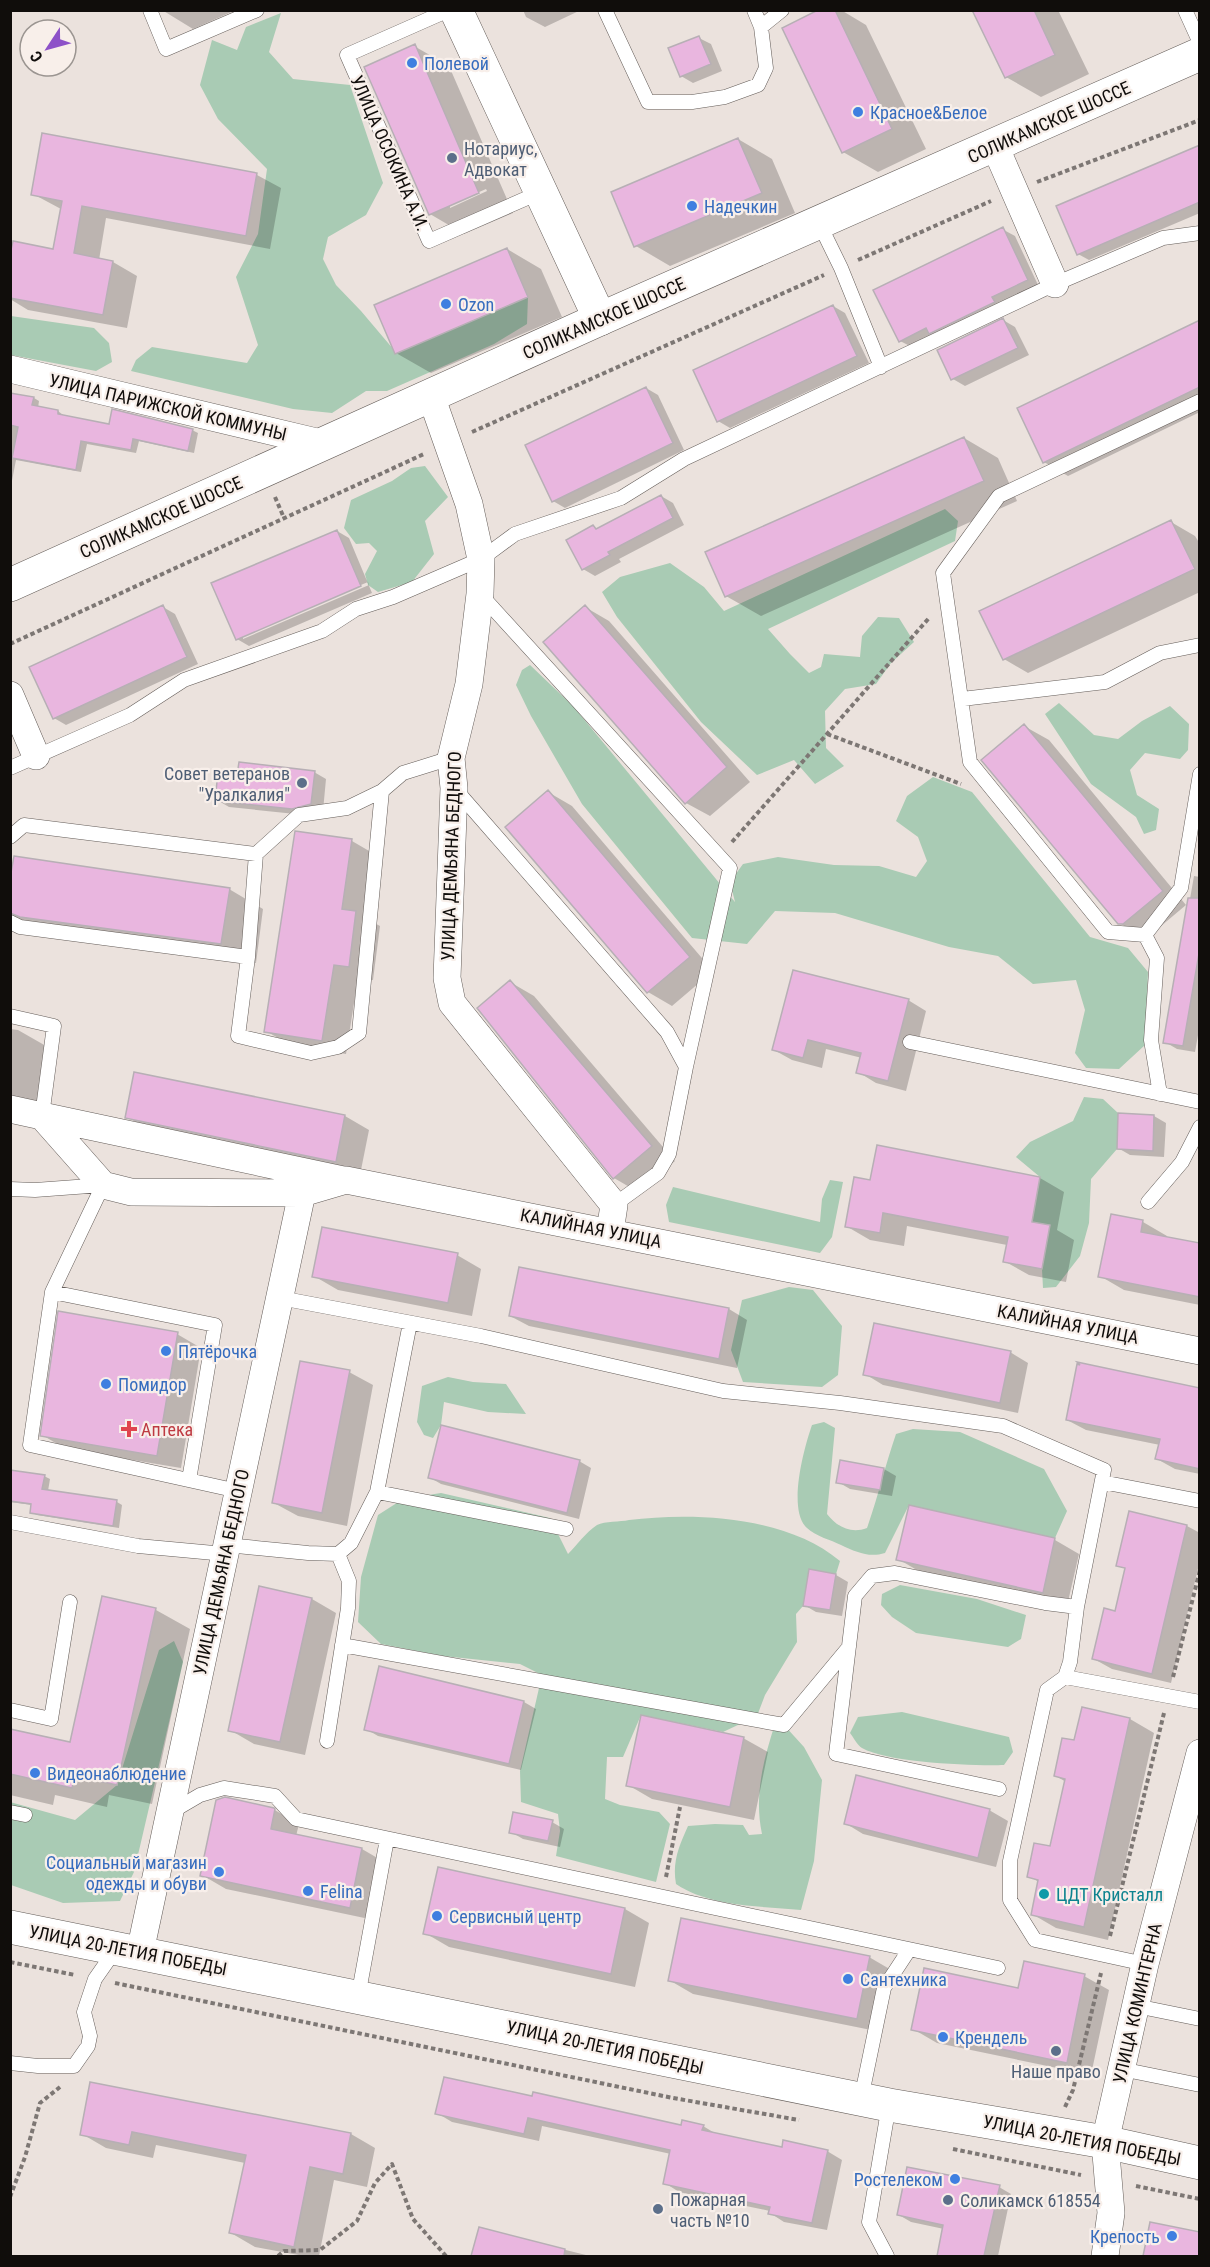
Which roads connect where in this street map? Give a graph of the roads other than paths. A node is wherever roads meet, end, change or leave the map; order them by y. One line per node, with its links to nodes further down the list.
1 (150, 10): 2 (lane)
2 (257, 10)
3 (449, 10): 13 (lane, УЛИЦА ОСОКИНА А.И.)
4 (456, 10): 13 (main road)
5 (605, 10): 9 (lane)
6 (754, 10): 9 (lane)
7 (783, 10): 9 (lane)
8 (1185, 10): 10 (lane)
9 (761, 27)
10 (1200, 43)
11 (1200, 54): 12 (main road, СОЛИКАМСКОЕ ШОССЕ)
12 (995, 146): 14 (main road, СОЛИКАМСКОЕ ШОССЕ); 16 (street)
13 (541, 192): 17 (main road)
14 (819, 223): 17 (main road, СОЛИКАМСКОЕ ШОССЕ); 18 (lane)
15 (1200, 232): 16 (lane)
16 (1055, 284): 18 (lane)
17 (600, 319): 20 (main road, СОЛИКАМСКОЕ ШОССЕ)
18 (881, 367): 23 (lane)
19 (10, 369): 22 (street, УЛИЦА ПАРИЖСКОЙ КОММУНЫ)
20 (431, 396): 22 (main road, СОЛИКАМСКОЕ ШОССЕ); 23 (street, УЛИЦА ДЕМЬЯНА БЕДНОГО)
21 (1200, 401): 28 (lane)
22 (324, 444): 24 (main road, СОЛИКАМСКОЕ ШОССЕ)
23 (481, 559): 25 (street, УЛИЦА ДЕМЬЯНА БЕДНОГО); 29 (lane)
24 (10, 585)
25 (480, 594): 30 (street, УЛИЦА ДЕМЬЯНА БЕДНОГО); 42 (lane)
26 (1200, 645): 28 (lane)
27 (10, 695): 29 (street)
28 (962, 699): 38 (lane)
29 (36, 756): 31 (lane)
30 (451, 758): 33 (street, УЛИЦА ДЕМЬЯНА БЕДНОГО); 34 (lane)
31 (10, 768)
32 (1200, 774): 38 (lane)
33 (454, 788): 42 (lane); 53 (street, УЛИЦА ДЕМЬЯНА БЕДНОГО)
34 (382, 791): 36 (lane); 39 (lane)
35 (10, 837): 36 (lane)
36 (256, 854): 39 (lane)
37 (10, 922): 39 (lane)
38 (1144, 935): 43 (lane)
39 (248, 957)
40 (10, 1016): 46 (lane)
41 (910, 1042): 43 (lane)
42 (686, 1067): 53 (lane)
43 (1160, 1094): 44 (lane)
44 (1200, 1102)
45 (10, 1108): 46 (street)
46 (42, 1116): 48 (street); 49 (street)
47 (1200, 1127): 52 (lane)
48 (346, 1180): 51 (street, КАЛИЙНАЯ УЛИЦА); 54 (street, КАЛИЙНАЯ УЛИЦА)
49 (103, 1185): 50 (lane); 51 (street, КАЛИЙНАЯ УЛИЦА); 55 (lane)
50 (10, 1189)
51 (302, 1193): 56 (street, УЛИЦА ДЕМЬЯНА БЕДНОГО)
52 (1148, 1202)
53 (614, 1205): 54 (street)
54 (610, 1232): 58 (street, КАЛИЙНАЯ УЛИЦА)
55 (52, 1292): 59 (lane); 59 (lane)
56 (280, 1298): 57 (lane); 61 (street, УЛИЦА ДЕМЬЯНА БЕДНОГО)
57 (410, 1323): 60 (lane); 62 (lane)
58 (1200, 1351)
59 (189, 1480): 61 (lane)
60 (1102, 1482): 63 (lane); 69 (lane)
61 (238, 1491): 66 (street, УЛИЦА ДЕМЬЯНА БЕДНОГО)
62 (377, 1492): 65 (lane); 67 (lane)
63 (1200, 1501)
64 (10, 1522): 66 (lane)
65 (566, 1529)
66 (226, 1549): 67 (lane); 79 (street, УЛИЦА ДЕМЬЯНА БЕДНОГО)
67 (338, 1554): 70 (lane)
68 (70, 1602): 74 (lane)
69 (1077, 1607): 71 (lane); 72 (lane)
70 (342, 1645): 71 (lane); 75 (lane)
71 (849, 1647): 77 (lane)
72 (1065, 1677): 73 (lane); 85 (lane)
73 (1200, 1702)
74 (10, 1710)
75 (327, 1741)
76 (1200, 1753): 85 (street, УЛИЦА КОМИНТЕРНА)
77 (999, 1789)
78 (10, 1812): 80 (lane)
79 (170, 1813): 81 (lane); 83 (street, УЛИЦА ДЕМЬЯНА БЕДНОГО)
80 (25, 1815)
81 (387, 1839): 84 (lane); 87 (lane)
82 (10, 1927): 83 (main road, УЛИЦА 20-ЛЕТИЯ ПОБЕДЫ)
83 (128, 1950): 87 (main road, УЛИЦА 20-ЛЕТИЯ ПОБЕДЫ); 90 (lane)
84 (909, 1950): 86 (lane); 93 (lane)
85 (1145, 1964): 88 (street, УЛИЦА КОМИНТЕРНА)
86 (998, 1968)
87 (358, 1997): 93 (main road, УЛИЦА 20-ЛЕТИЯ ПОБЕДЫ)
88 (1136, 2006): 89 (lane); 91 (street, УЛИЦА КОМИНТЕРНА)
89 (1200, 2019)
90 (10, 2063)
91 (1121, 2070): 92 (lane); 94 (street, УЛИЦА КОМИНТЕРНА)
92 (1200, 2085)
93 (875, 2102): 94 (main road, УЛИЦА 20-ЛЕТИЯ ПОБЕДЫ); 96 (lane)
94 (1106, 2142): 95 (main road, УЛИЦА 20-ЛЕТИЯ ПОБЕДЫ); 97 (street, УЛИЦА КОМИНТЕРНА)
95 (1200, 2163)
96 (887, 2256)
97 (1105, 2256)

